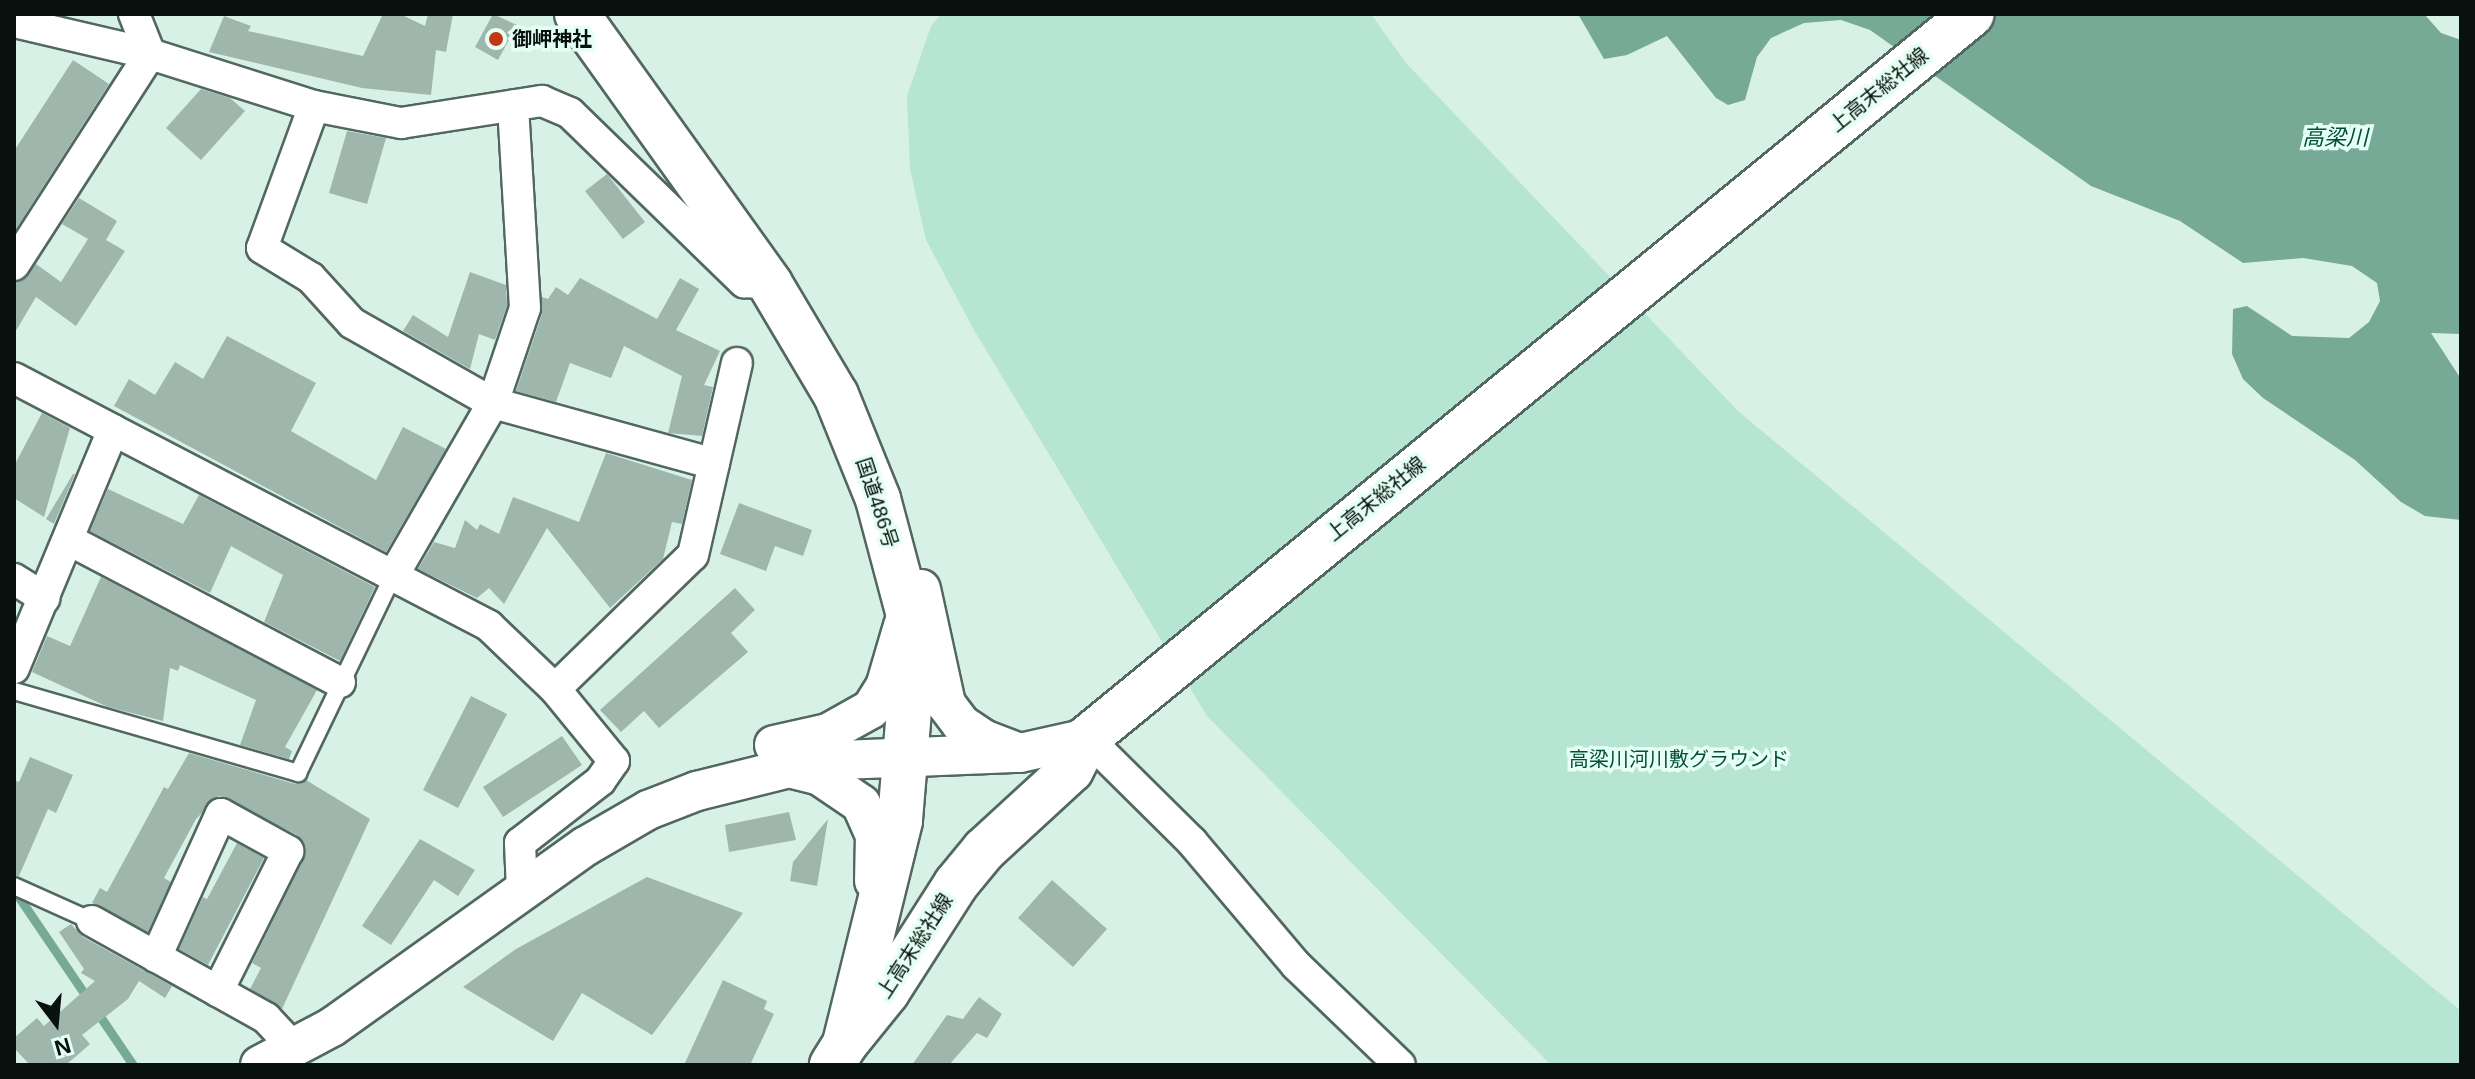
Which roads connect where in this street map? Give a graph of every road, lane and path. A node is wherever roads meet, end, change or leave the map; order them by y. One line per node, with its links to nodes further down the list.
1 (134, 14): 5 (street)
2 (577, 14): 9 (main road, 国道486号)
3 (1972, 14): 24 (main road, 上高末総社線)
4 (14, 22): 5 (street)
5 (150, 54): 7 (street); 8 (street)
6 (513, 105): 7 (street); 9 (street); 12 (street)
7 (314, 106): 12 (street)
8 (14, 265)
9 (770, 284): 16 (main road, 国道486号)
10 (737, 363): 14 (street)
11 (14, 378): 13 (street)
12 (493, 403): 14 (street); 17 (street)
13 (113, 430): 15 (street); 17 (street)
14 (714, 464): 23 (street)
15 (69, 540): 19 (street); 21 (street)
16 (891, 543): 20 (main road, 国道486号); 25 (street)
17 (393, 576): 21 (lane); 23 (street)
18 (14, 579): 19 (street)
19 (45, 598): 22 (street)
20 (908, 612): 26 (main road, 国道486号); 28 (street)
21 (340, 682): 22 (lane)
22 (16, 684)
23 (555, 689): 30 (street)
24 (1087, 738): 25 (street); 36 (main road, 上高末総社線); 38 (street)
25 (1020, 753): 26 (street)
26 (908, 756): 27 (street); 32 (main road, 国道486号)
27 (784, 767): 28 (street); 32 (street)
28 (697, 791): 30 (street)
29 (16, 886): 31 (lane)
30 (522, 890): 35 (street)
31 (92, 921): 33 (street)
32 (876, 927): 36 (main road, 国道486号)
33 (156, 957): 34 (street); 34 (street)
34 (218, 991): 35 (street)
35 (293, 1047): 37 (street)
36 (839, 1054)
37 (260, 1065)
38 (1400, 1065)

